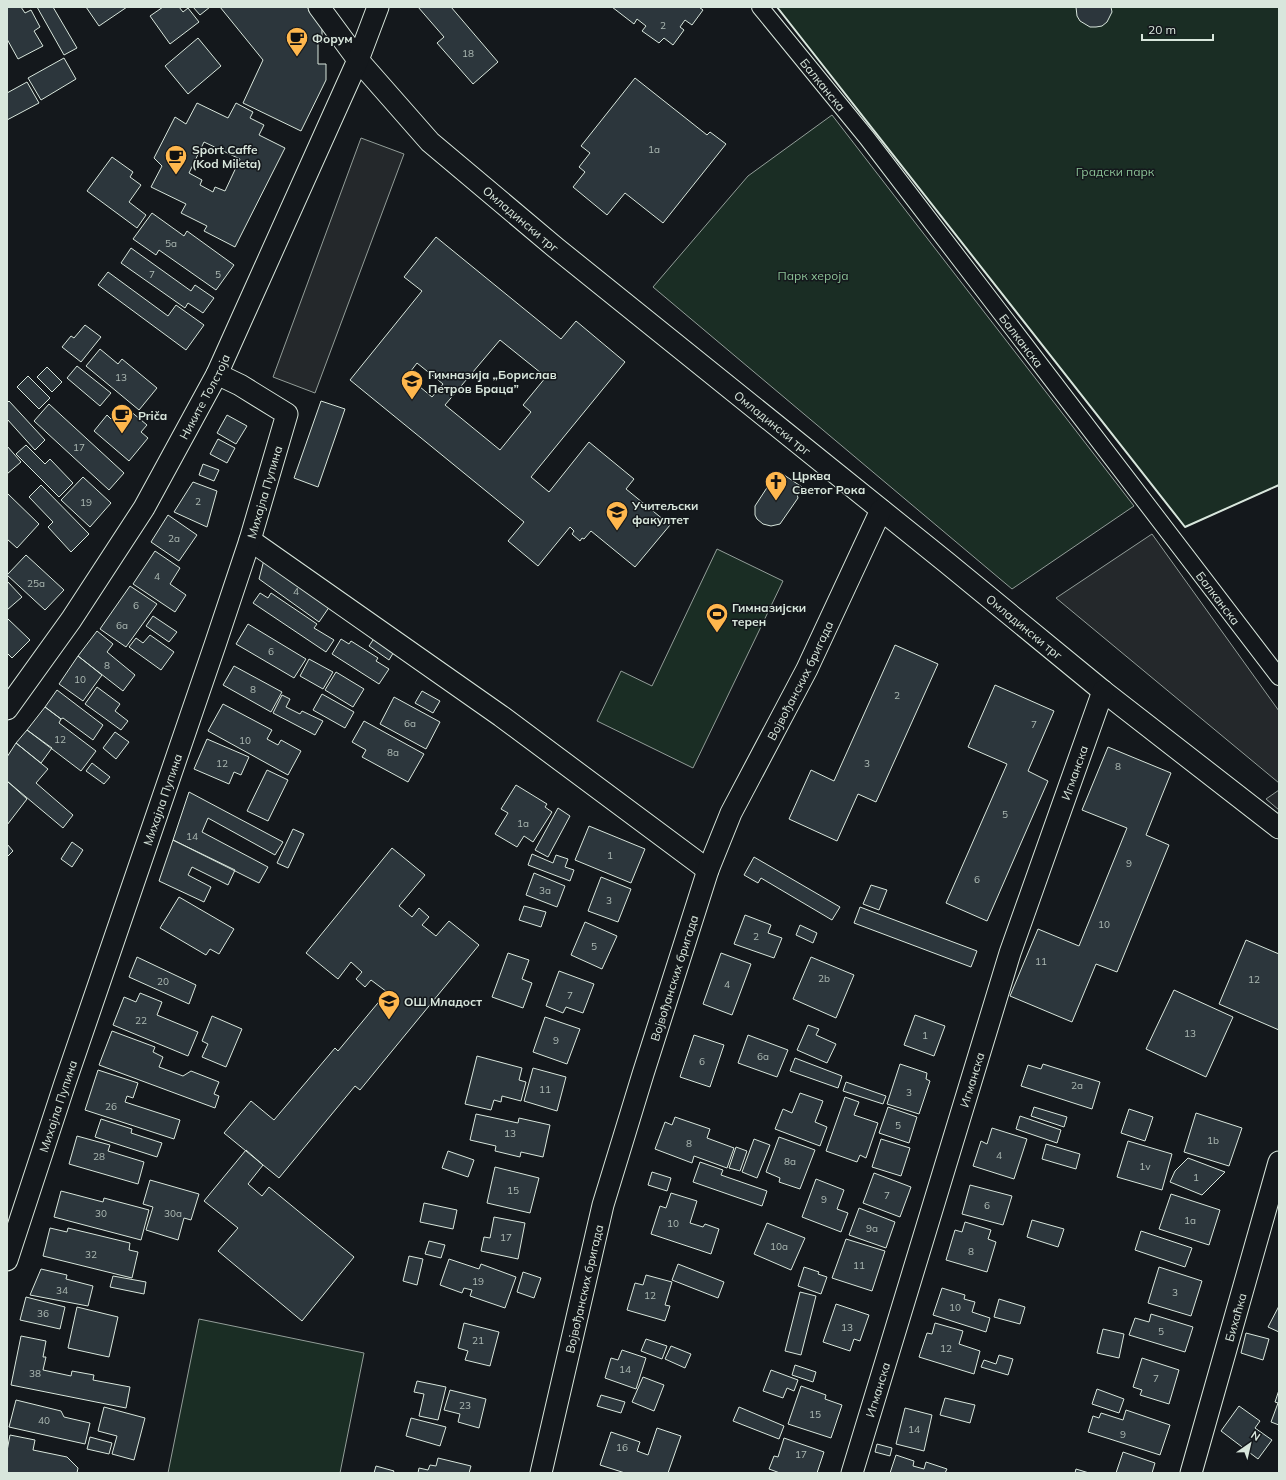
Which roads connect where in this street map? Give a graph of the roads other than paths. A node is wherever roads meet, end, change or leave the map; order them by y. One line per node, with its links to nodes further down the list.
1 (319, 7): 4 (street, Омладински трг)
2 (378, 7): 4 (street, Никите Толстоја)
3 (760, 7): 8 (street, Балканска)
4 (358, 60): 5 (street, Никите Толстоја); 6 (street, Омладински трг)
5 (217, 374): 7 (street, Михајла Пупина); 10 (street, Никите Толстоја)
6 (881, 510): 9 (street, Омладински трг); 12 (street, Војвођанских бригада)
7 (250, 540): 12 (street); 14 (street, Михајла Пупина)
8 (1279, 677)
9 (1102, 691): 11 (street, Омладински трг); 16 (street, Игманска)
10 (7, 708)
11 (1279, 828)
12 (708, 870): 15 (street, Војвођанских бригада)
13 (1279, 1162): 17 (street, Бихаћка)
14 (7, 1260)
15 (541, 1473)
16 (852, 1473)
17 (1191, 1473)

